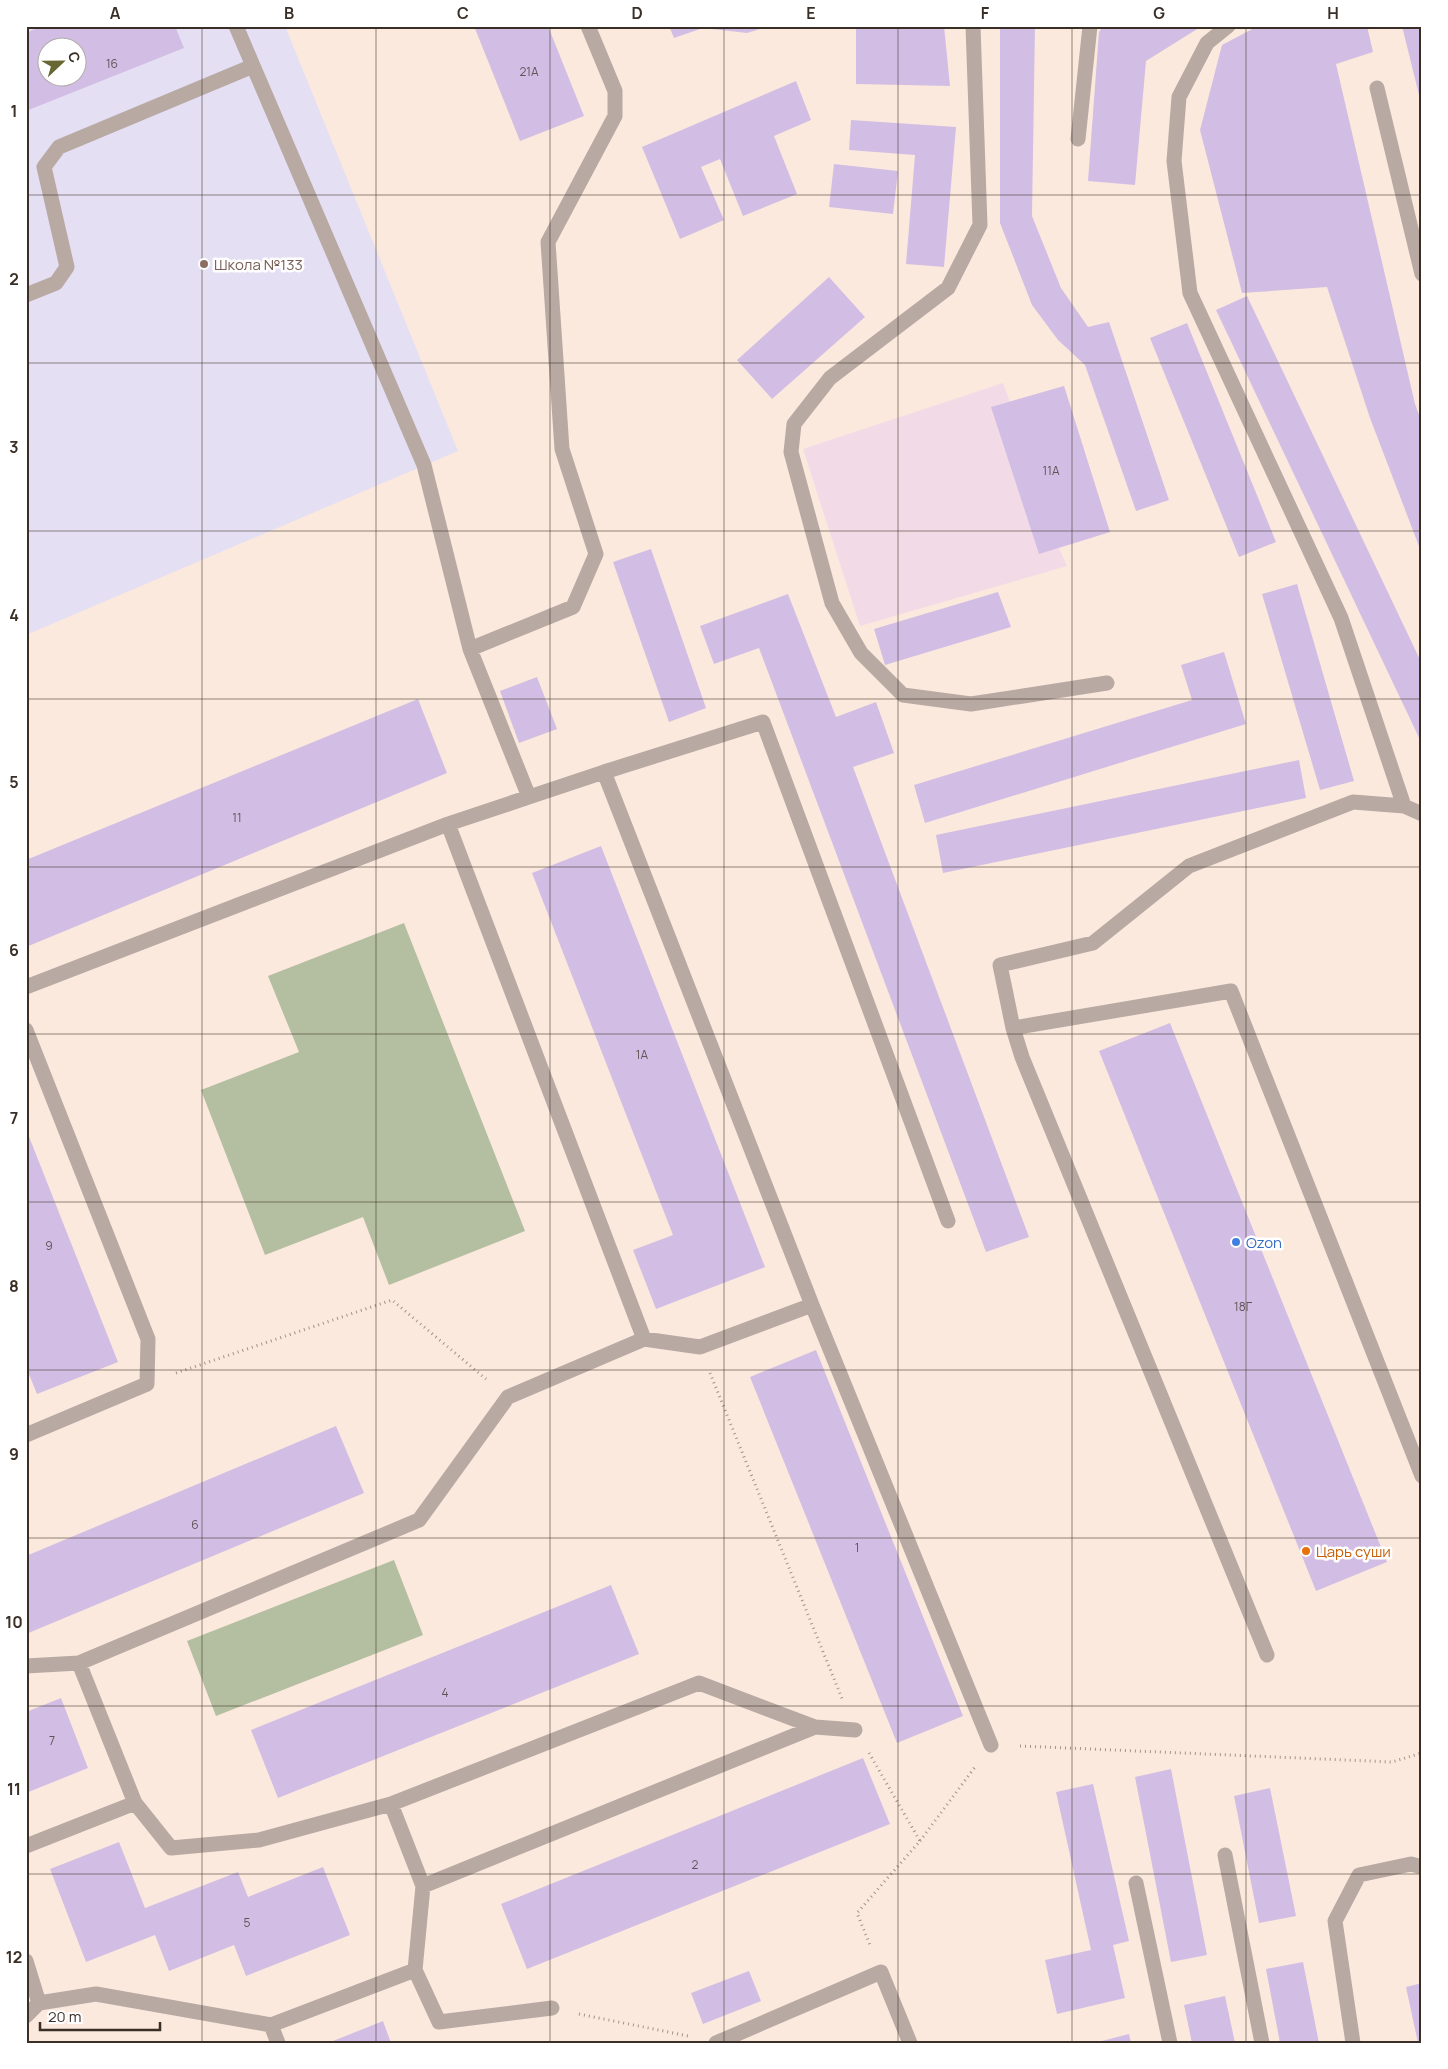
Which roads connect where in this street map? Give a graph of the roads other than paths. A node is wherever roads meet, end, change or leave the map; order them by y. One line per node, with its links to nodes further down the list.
1 (236, 26): 6 (lane)
2 (588, 26): 11 (lane)
3 (974, 26): 12 (lane)
4 (1090, 26): 8 (lane)
5 (1228, 26): 15 (lane)
6 (253, 66): 10 (lane); 11 (lane)
7 (1377, 88): 9 (lane)
8 (1078, 139)
9 (1422, 274)
10 (26, 295)
11 (470, 649): 14 (lane)
12 (1107, 683)
13 (604, 772): 14 (lane); 21 (lane); 22 (lane)
14 (528, 797): 17 (lane)
15 (1404, 806): 16 (lane); 19 (lane)
16 (1422, 814)
17 (448, 824): 18 (lane); 23 (lane)
18 (26, 987)
19 (1013, 1028): 25 (lane); 26 (lane)
20 (26, 1030): 24 (lane)
21 (948, 1221)
22 (812, 1305): 23 (lane); 31 (lane)
23 (644, 1339): 27 (lane)
24 (26, 1434)
25 (1422, 1476)
26 (1267, 1655)
27 (79, 1663): 28 (lane); 32 (lane)
28 (26, 1666)
29 (815, 1727): 30 (lane); 33 (lane); 38 (lane)
30 (855, 1730)
31 (991, 1745)
32 (135, 1804): 33 (lane); 34 (lane)
33 (390, 1804): 38 (lane)
34 (26, 1846)
35 (1226, 1855): 49 (lane)
36 (1422, 1866): 50 (lane)
37 (1136, 1883): 48 (lane)
38 (423, 1886): 40 (lane)
39 (26, 1961): 41 (lane)
40 (415, 1970): 42 (lane); 44 (lane)
41 (38, 2003): 43 (lane); 44 (lane)
42 (552, 2008)
43 (26, 2016)
44 (271, 2025): 46 (lane)
45 (716, 2042): 47 (lane)
46 (278, 2043)
47 (910, 2043)
48 (1170, 2043)
49 (1262, 2043)
50 (1353, 2043)

